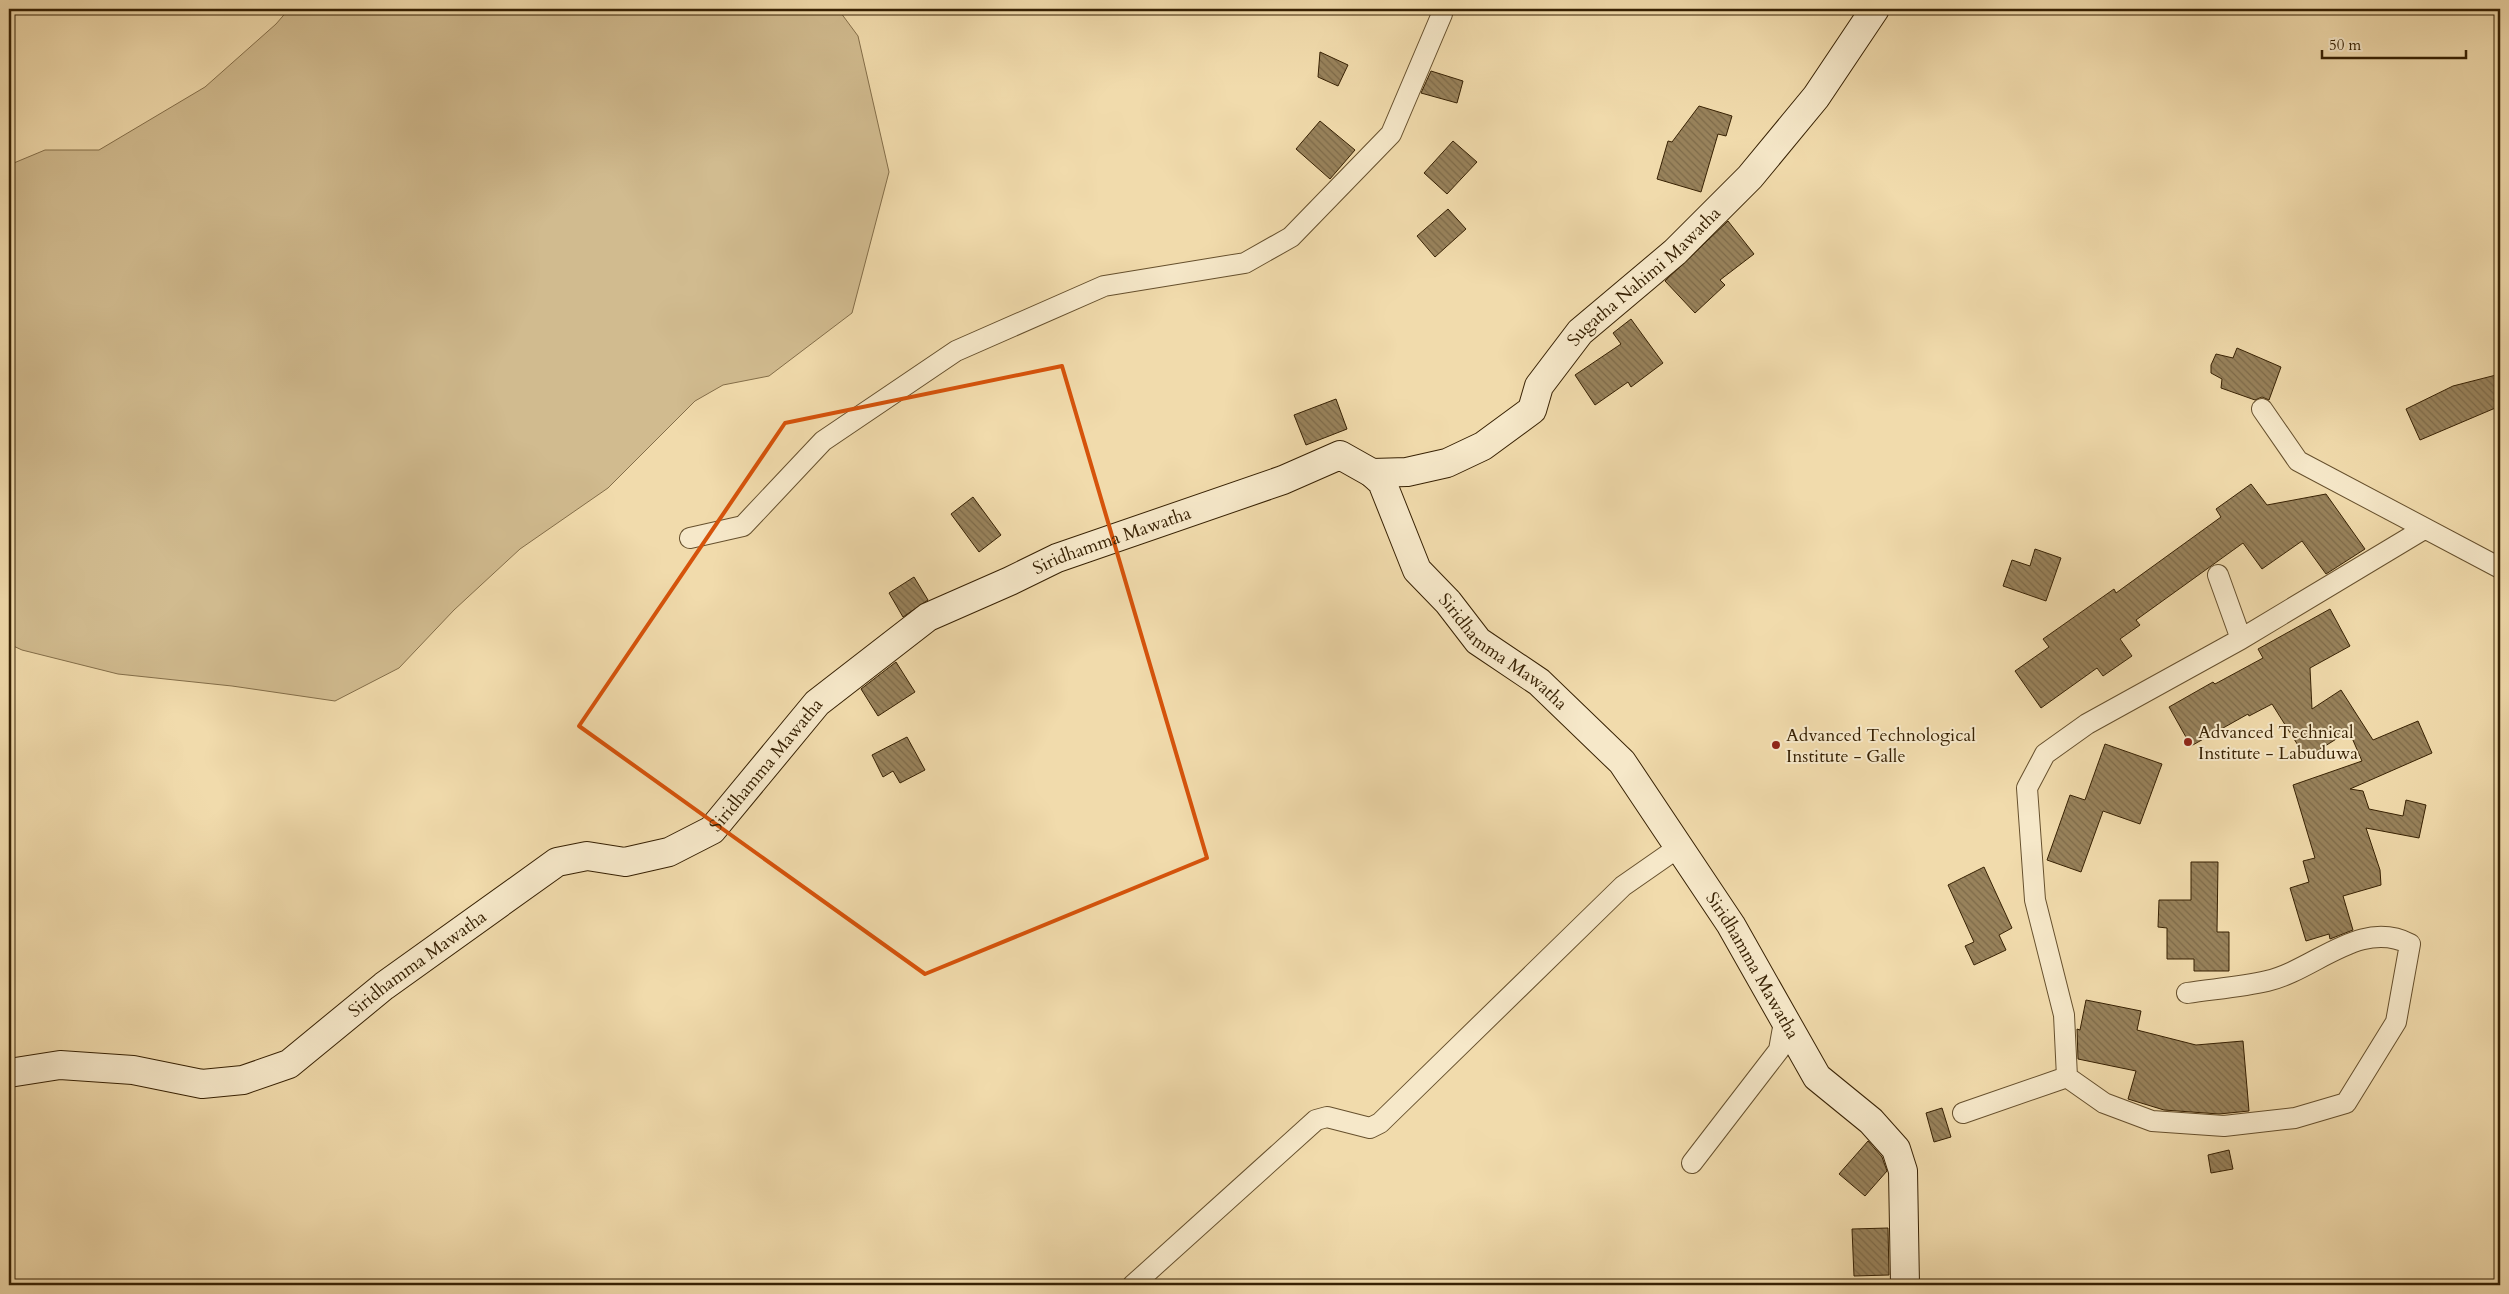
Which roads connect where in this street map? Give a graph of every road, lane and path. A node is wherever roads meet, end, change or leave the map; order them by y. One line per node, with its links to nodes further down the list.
1 (1442, 9): 6 (street)
2 (1875, 9): 4 (street, Sugatha Nahimi Mawatha)
3 (2262, 409): 5 (street)
4 (1372, 473): 10 (street, Siridhamma Mawatha); 13 (street, Siridhamma Mawatha)
5 (2424, 529): 7 (street); 9 (street)
6 (690, 538)
7 (2500, 568)
8 (2218, 576): 9 (street)
9 (2241, 639): 14 (street)
10 (1679, 847): 12 (street, Siridhamma Mawatha); 17 (street)
11 (2186, 993): 14 (street)
12 (1784, 1022): 16 (street); 18 (street, Siridhamma Mawatha)
13 (9, 1074)
14 (2067, 1077): 15 (street)
15 (1963, 1113)
16 (1692, 1163)
17 (1133, 1285)
18 (1905, 1285)

